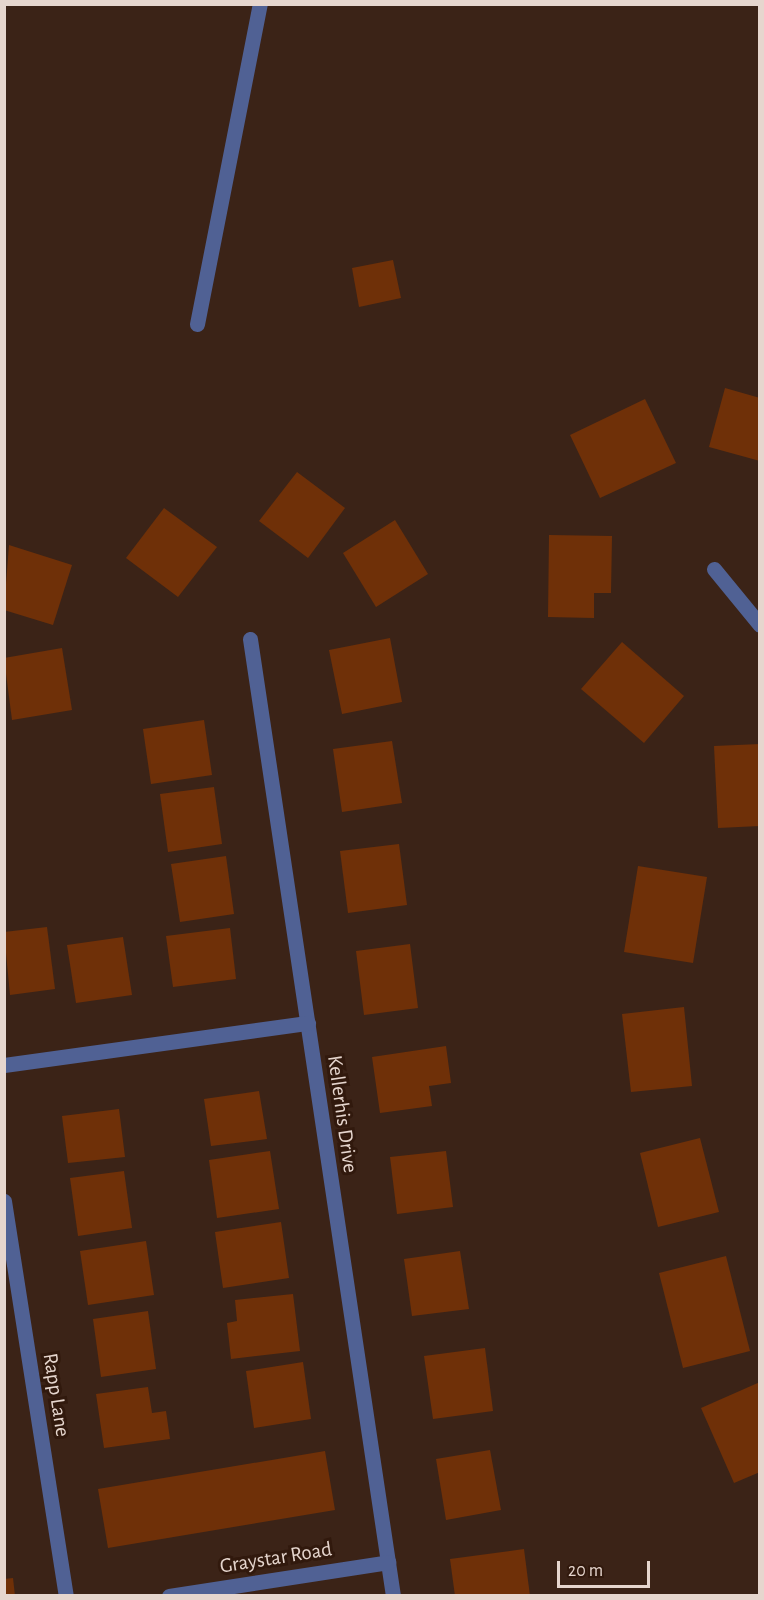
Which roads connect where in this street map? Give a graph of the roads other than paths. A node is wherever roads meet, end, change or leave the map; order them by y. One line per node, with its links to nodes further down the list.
1 (260, 4): 2 (street)
2 (197, 324)
3 (714, 569): 4 (street)
4 (759, 625)
5 (250, 639): 6 (street, Kellerhis Drive)
6 (308, 1023): 7 (street); 9 (street, Kellerhis Drive)
7 (4, 1065)
8 (4, 1201): 10 (street, Rapp Lane)
9 (388, 1562): 11 (street, Graystar Road); 12 (street, Kellerhis Drive)
10 (66, 1596)
11 (170, 1596)
12 (393, 1596)

